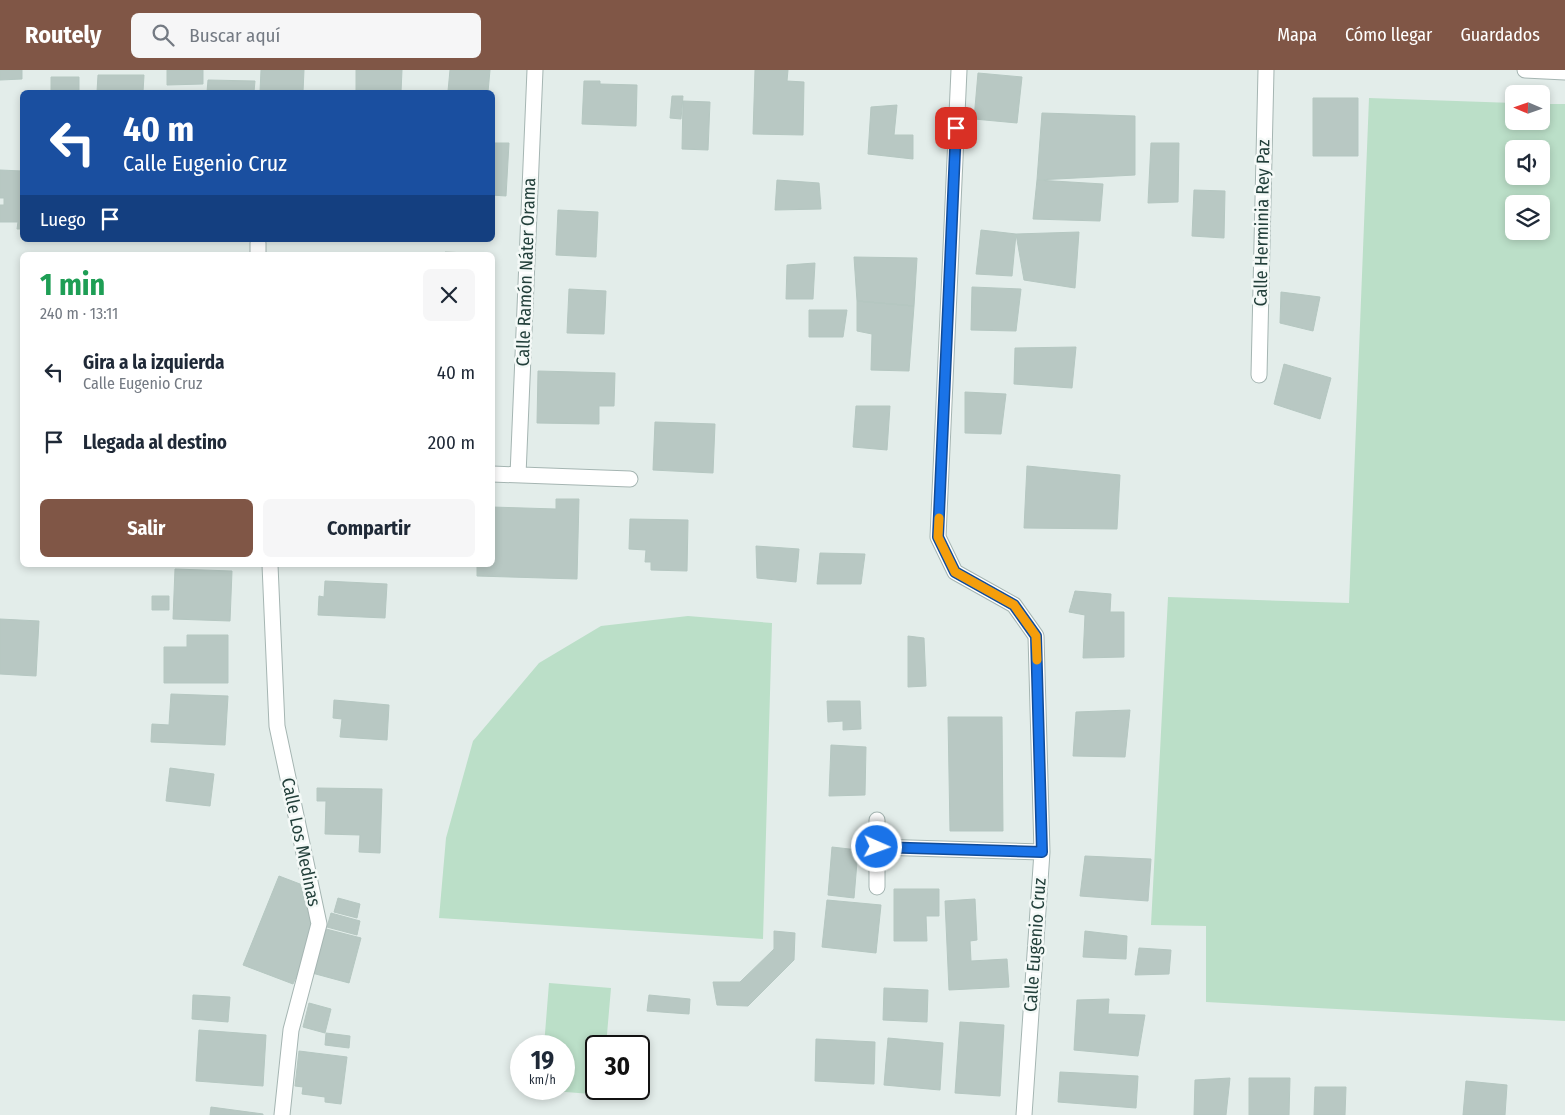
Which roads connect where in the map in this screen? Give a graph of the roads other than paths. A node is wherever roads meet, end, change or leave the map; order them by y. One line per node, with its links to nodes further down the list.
1 (535, 70): 8 (street, Calle Ramón Náter Orama)
2 (958, 70): 13 (street, Calle Eugenio Cruz)
3 (1266, 70): 6 (street, Calle Herminia Rey Paz)
4 (1525, 70): 5 (street)
5 (1565, 72)
6 (1259, 375)
7 (495, 474): 8 (street)
8 (518, 475): 9 (street)
9 (630, 479)
10 (270, 567): 15 (street, Calle Los Medinas)
11 (877, 820): 12 (street)
12 (877, 847): 13 (street); 14 (street)
13 (1042, 852): 16 (street, Calle Eugenio Cruz)
14 (877, 887)
15 (282, 1115)
16 (1024, 1115)

